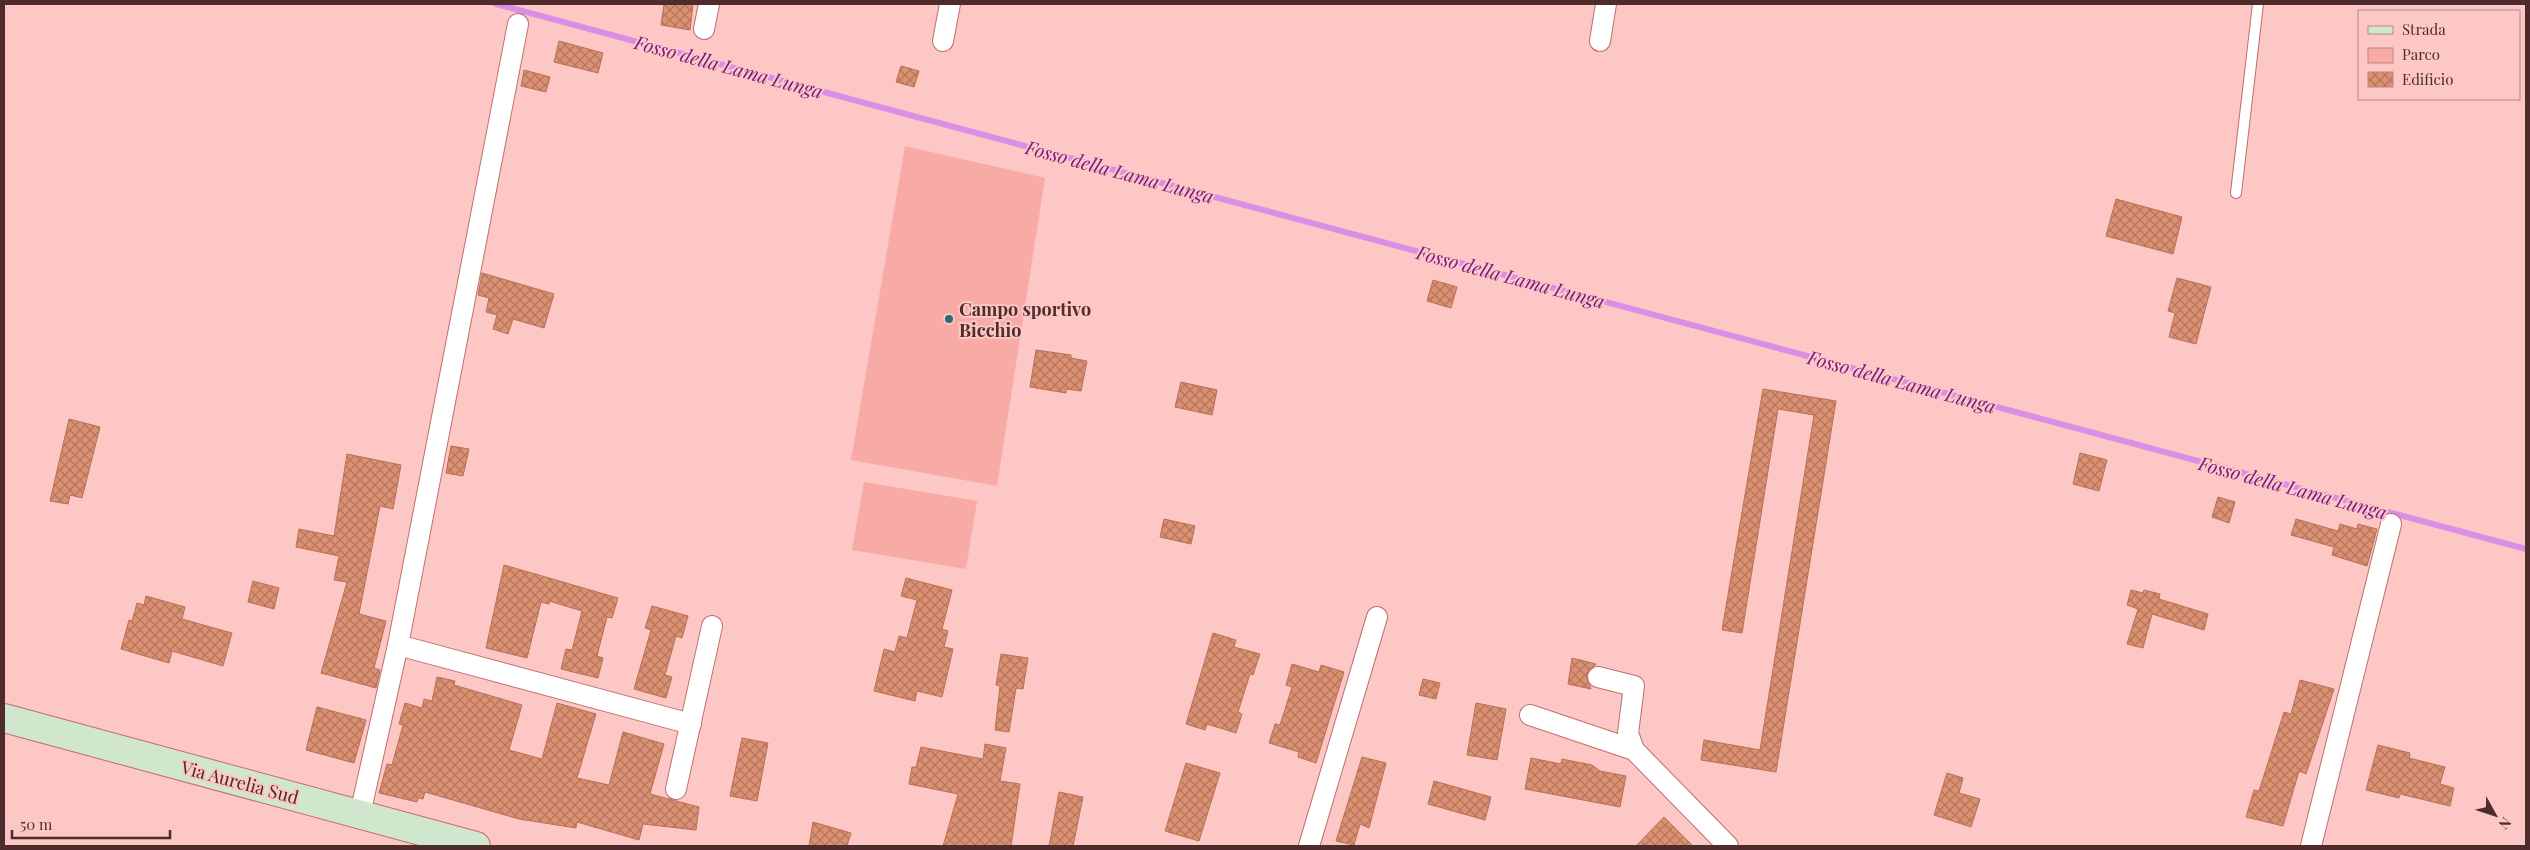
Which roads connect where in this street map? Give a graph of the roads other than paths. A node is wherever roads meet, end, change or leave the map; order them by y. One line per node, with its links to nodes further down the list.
1 (709, 4): 6 (street)
2 (950, 4): 7 (street)
3 (1606, 4): 8 (street)
4 (2258, 4): 9 (lane)
5 (518, 24): 13 (street)
6 (704, 29)
7 (943, 41)
8 (1600, 41)
9 (2236, 193)
10 (2390, 524): 24 (street)
11 (1377, 617): 22 (street)
12 (712, 626): 17 (street)
13 (398, 644): 17 (street); 20 (street)
14 (1598, 677): 18 (street)
15 (1530, 715): 18 (street)
16 (4, 718): 20 (main road, Via Aurelia Sud)
17 (691, 724): 19 (street)
18 (1634, 750): 23 (street)
19 (676, 789)
20 (360, 814): 21 (main road, Via Aurelia Sud)
21 (476, 846)
22 (1309, 846)
23 (1728, 846)
24 (2310, 846)

